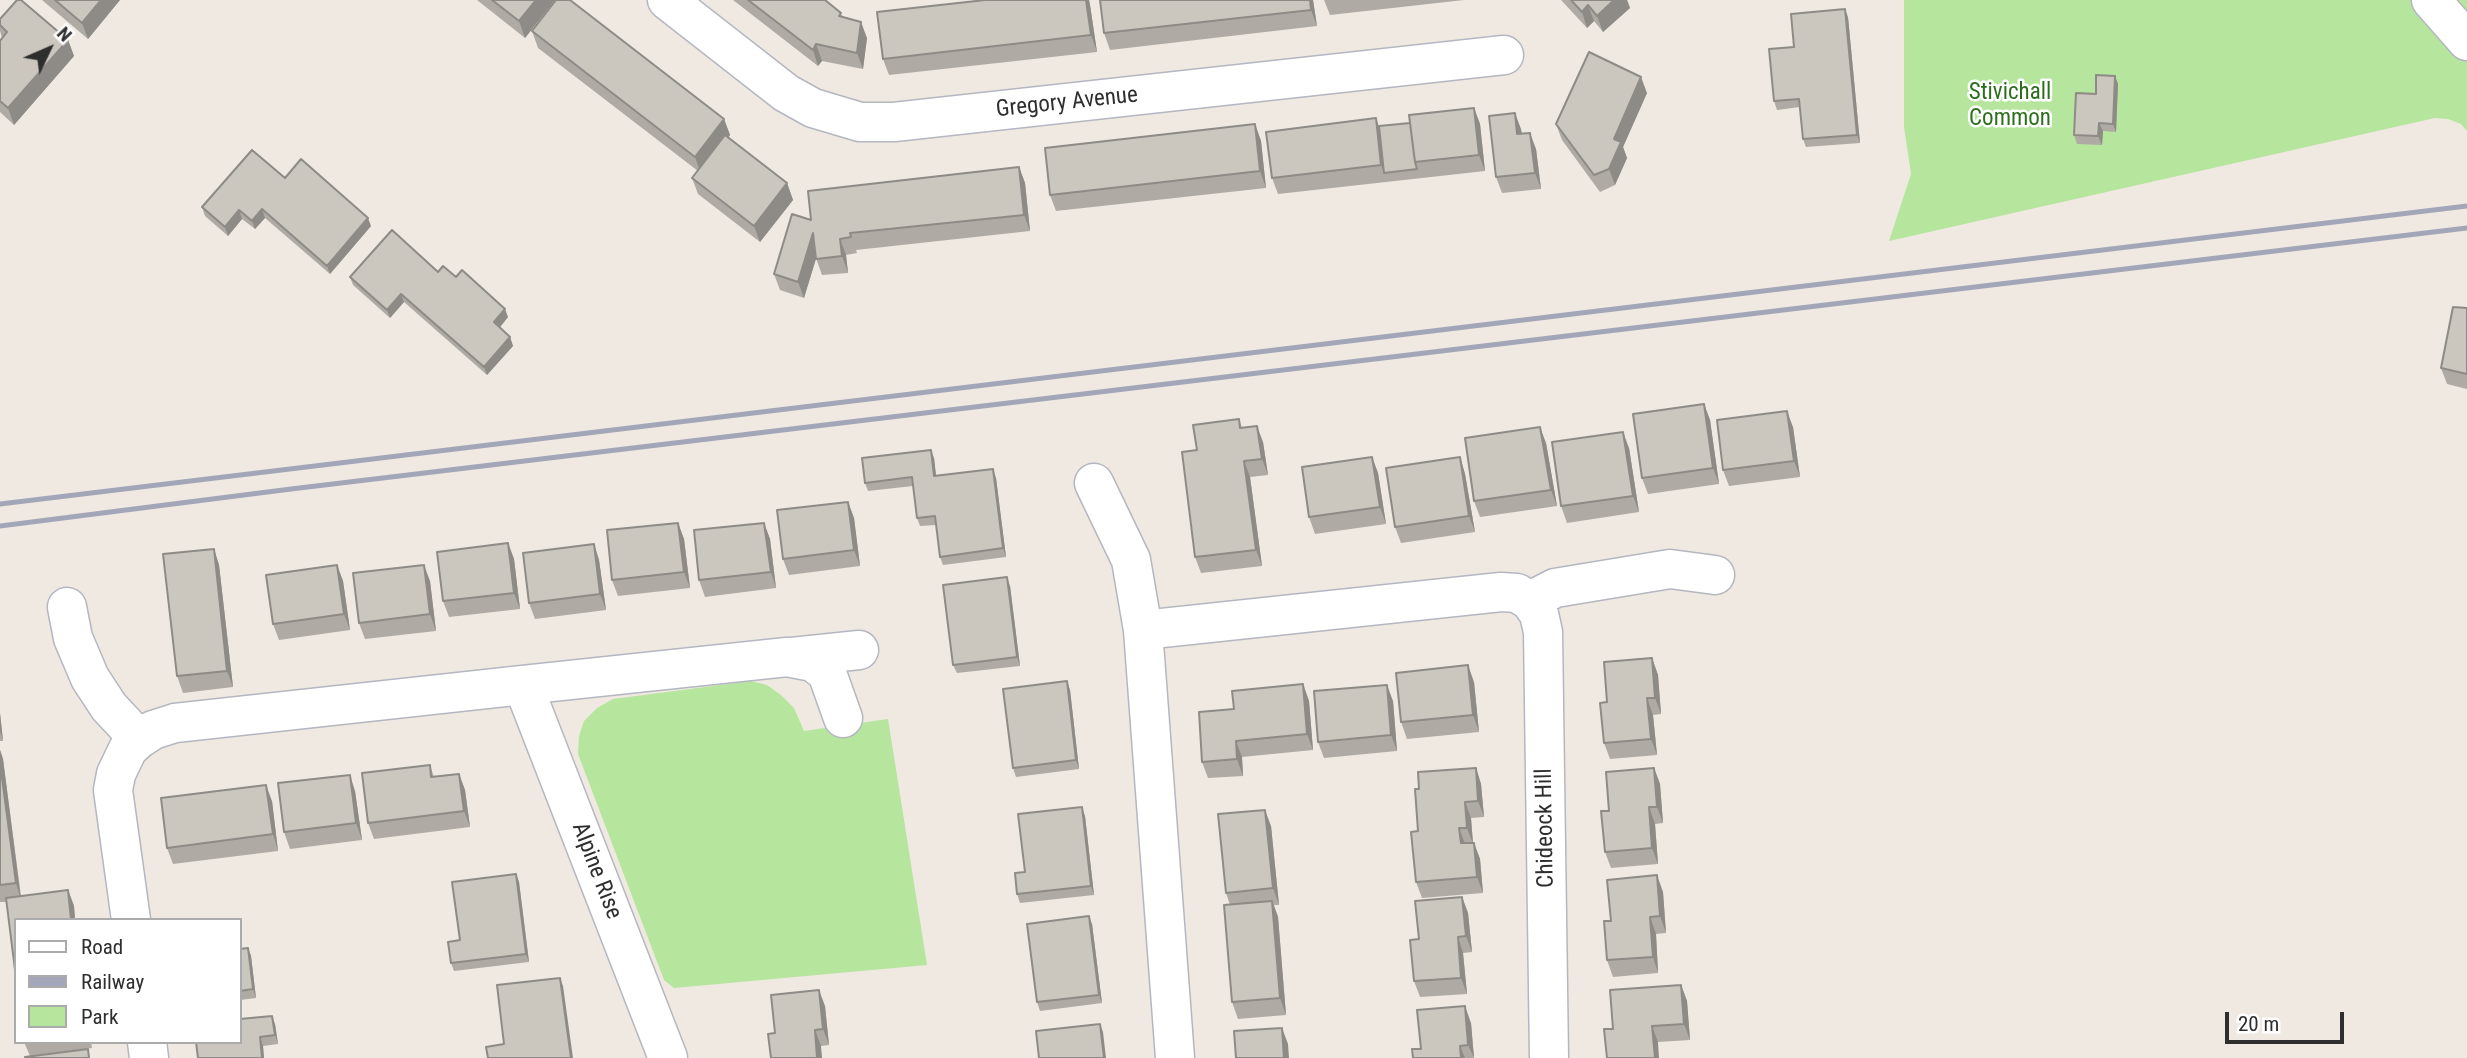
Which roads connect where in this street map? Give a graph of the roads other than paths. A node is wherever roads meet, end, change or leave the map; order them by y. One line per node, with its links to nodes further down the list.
1 (667, 0): 4 (street, Gregory Avenue)
2 (2431, 0): 3 (street)
3 (2467, 41)
4 (1504, 55)
5 (1094, 484): 9 (street)
6 (1715, 575): 7 (street)
7 (1530, 601): 9 (street); 18 (street, Chideock Hill)
8 (67, 607): 14 (street)
9 (1143, 630): 17 (street)
10 (859, 650): 11 (street)
11 (787, 657): 12 (street); 13 (street)
12 (523, 685): 14 (street); 16 (street, Alpine Rise)
13 (843, 718)
14 (139, 738): 15 (street)
15 (131, 918)
16 (668, 1058)
17 (1175, 1058)
18 (1549, 1058)

